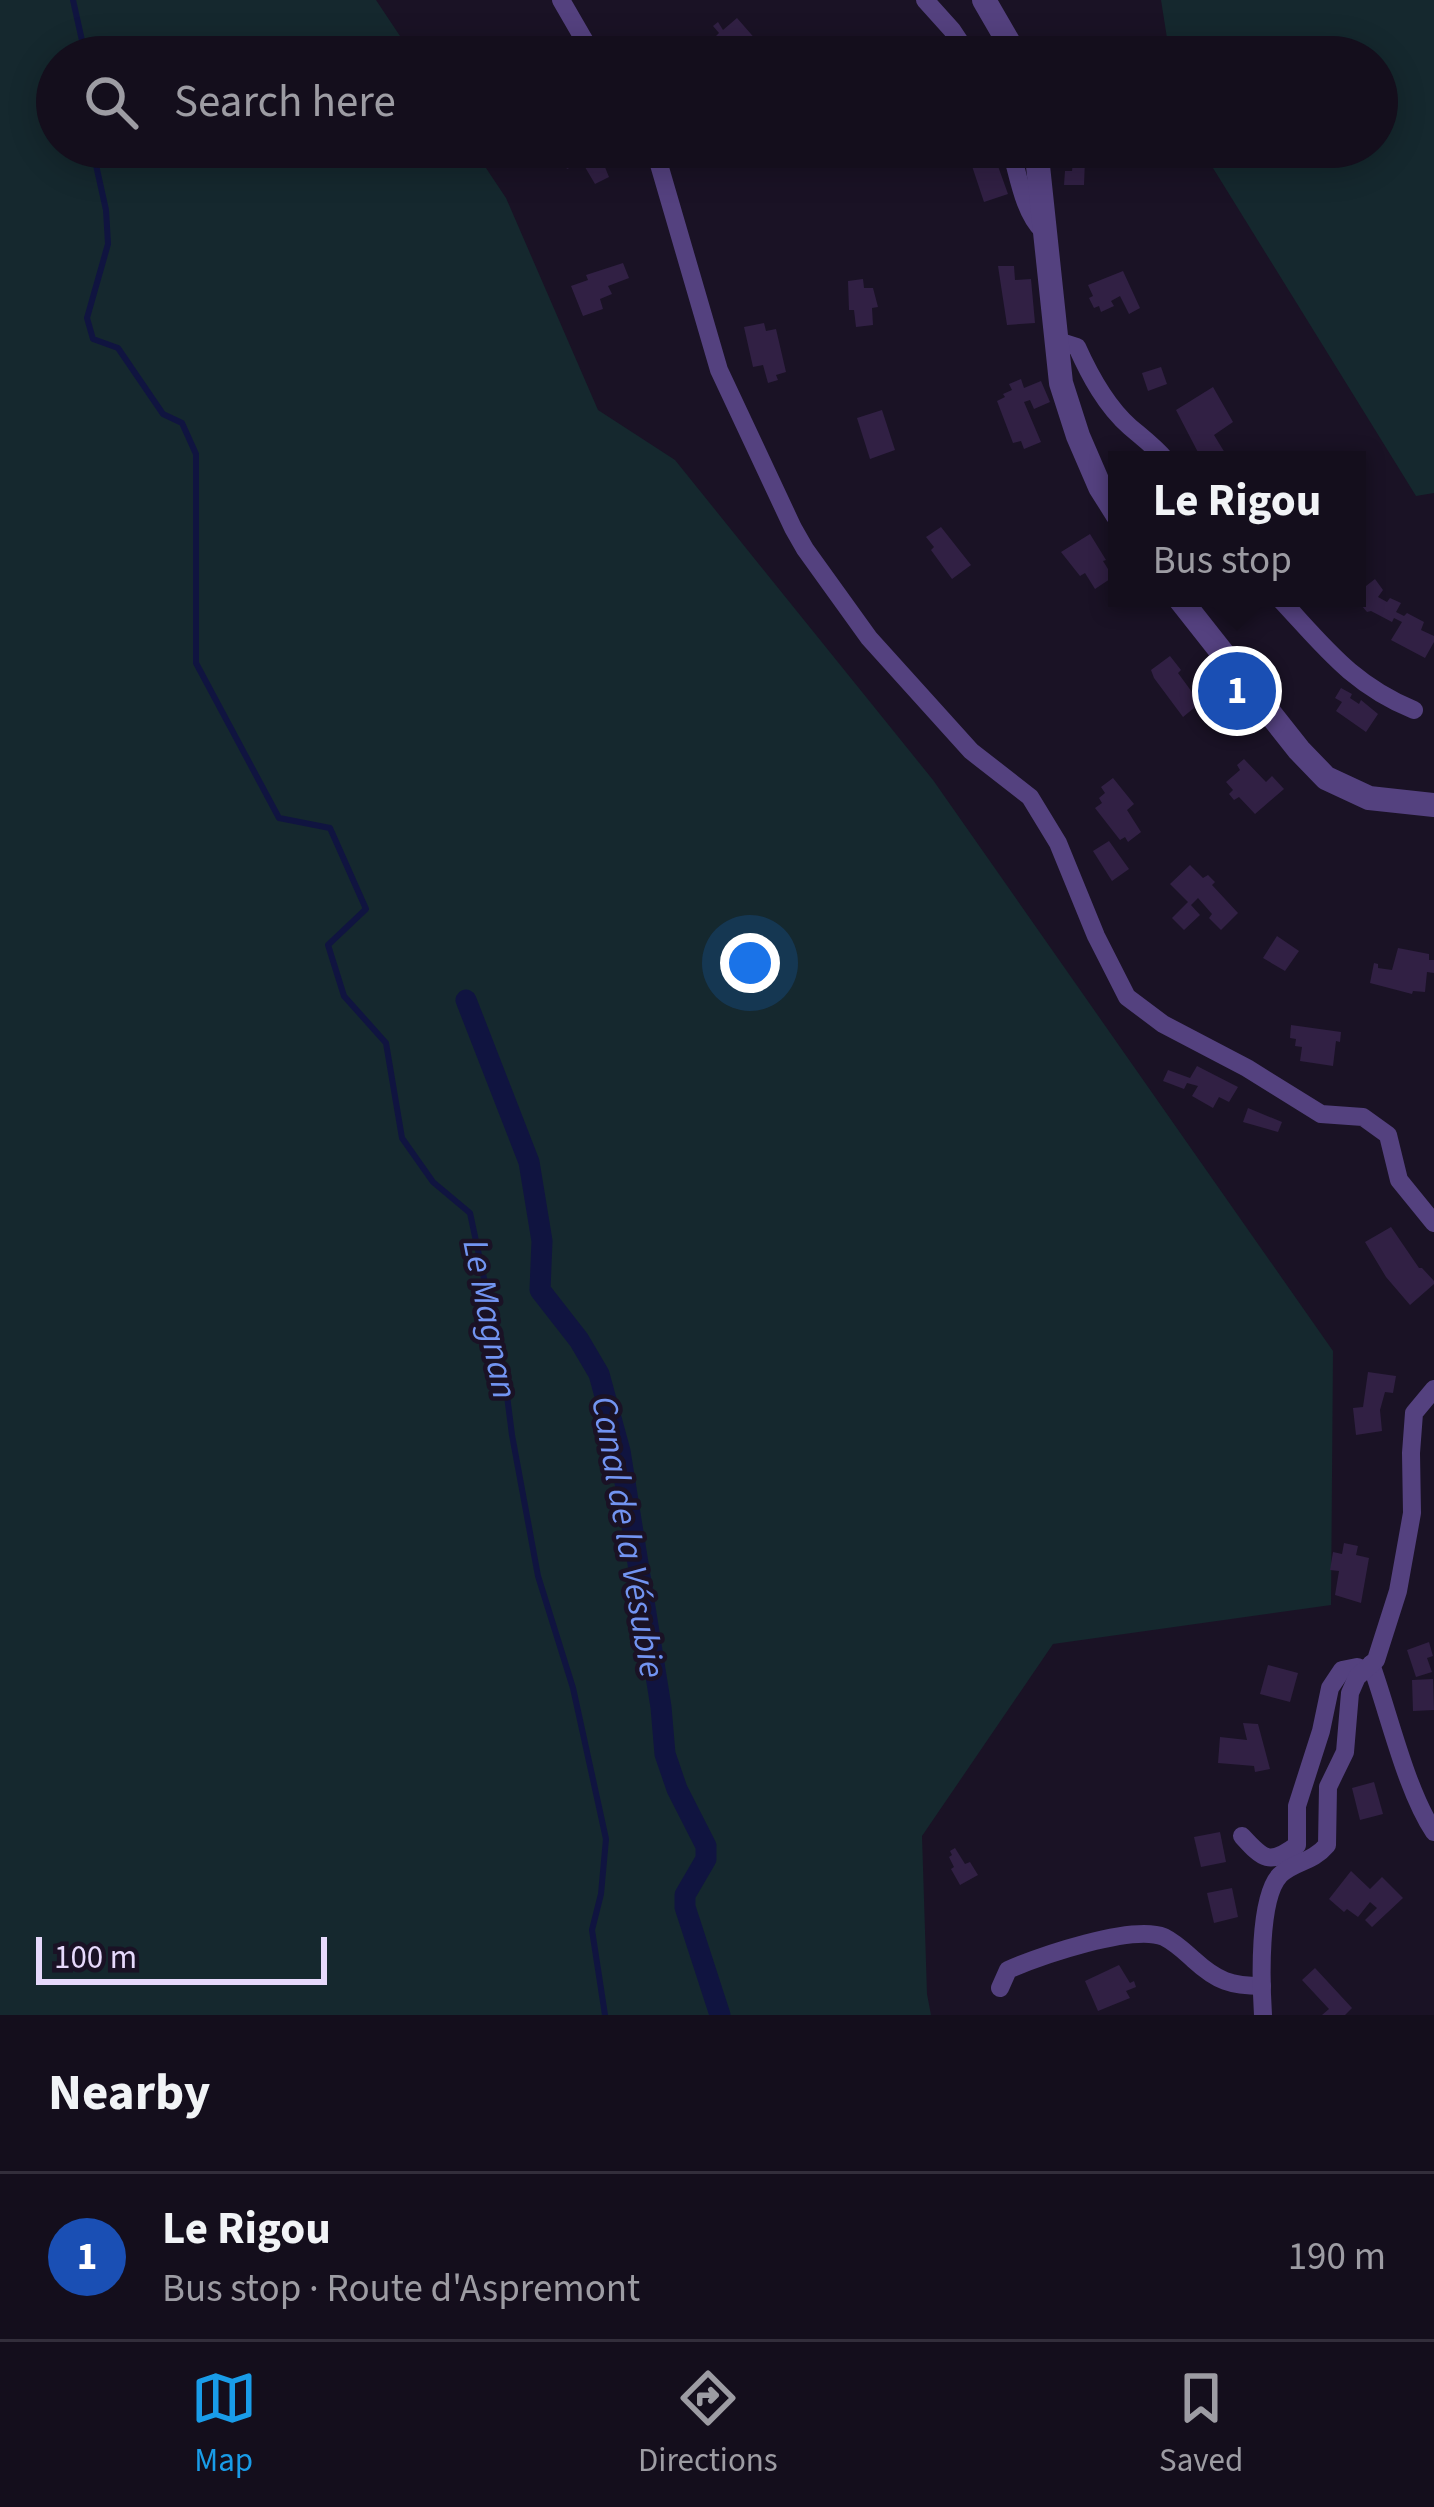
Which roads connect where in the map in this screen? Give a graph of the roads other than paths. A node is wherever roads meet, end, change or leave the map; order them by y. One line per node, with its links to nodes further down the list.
1 (561, 0): 4 (street)
2 (925, 0): 5 (street)
3 (984, 0): 6 (street)
4 (582, 36)
5 (956, 36)
6 (1005, 36)
7 (660, 168): 18 (street)
8 (1016, 168): 10 (street)
9 (1038, 168): 10 (street)
10 (1045, 232): 11 (street)
11 (1055, 340): 12 (street); 13 (street)
12 (1158, 451)
13 (1108, 500)
14 (1186, 607): 17 (street)
15 (1288, 607): 16 (street)
16 (1414, 710)
17 (1434, 805)
18 (1434, 1223)
19 (1434, 1389): 20 (street)
20 (1368, 1667): 21 (street); 22 (street); 23 (street)
21 (1434, 1832)
22 (1242, 1836)
23 (1262, 1986): 24 (street); 25 (street)
24 (1000, 1988)
25 (1263, 2015)

